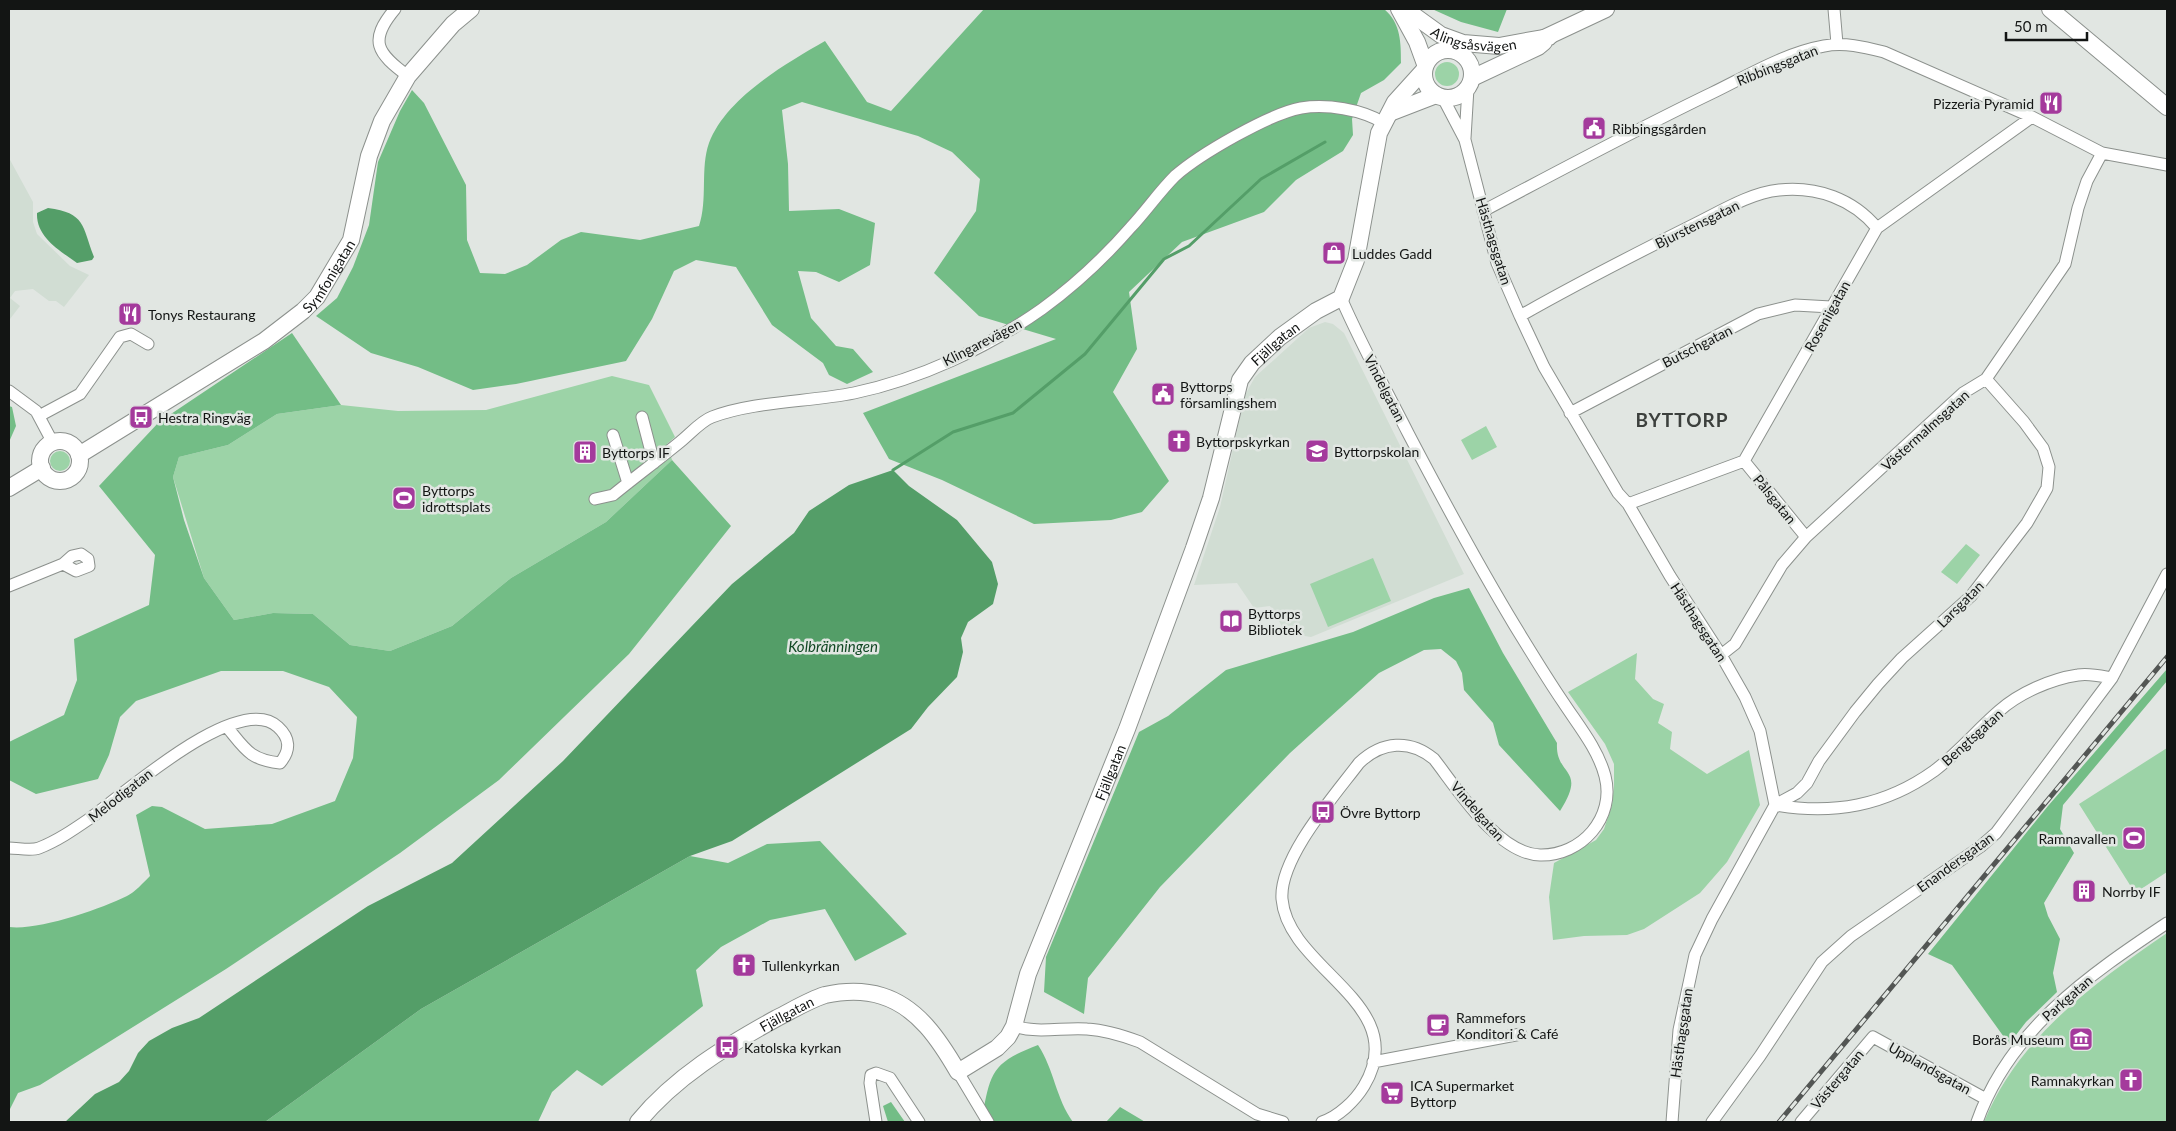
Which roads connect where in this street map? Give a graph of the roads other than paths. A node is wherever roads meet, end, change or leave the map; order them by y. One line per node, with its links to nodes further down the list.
1 (395, 9): 12 (street)
2 (471, 9): 12 (street, Symfonigatan)
3 (1402, 9): 7 (street, Alingsåsvägen); 9 (street, Alingsåsvägen); 11 (street, Alingsåsvägen)
4 (1606, 9): 7 (street, Alingsåsvägen)
5 (1834, 9): 8 (street)
6 (2050, 9): 15 (street)
7 (1549, 37): 10 (street, Alingsåsvägen); 13 (street, Alingsåsvägen)
8 (1837, 44): 16 (street, Ribbingsgatan); 21 (street, Ribbingsgatan)
9 (1445, 50): 10 (street); 11 (street)
10 (1463, 55): 13 (street)
11 (1424, 67): 14 (street); 17 (street)
12 (408, 76): 34 (street, Symfonigatan)
13 (1470, 83): 14 (street); 18 (street, Hästhagsgatan)
14 (1439, 97): 17 (street); 18 (street, Hästhagsgatan)
15 (2167, 107)
16 (2032, 117): 19 (street, Ribbingsgatan); 22 (street, Roseniigatan)
17 (1388, 118): 23 (street); 36 (street, Klingarevägen)
18 (1465, 140): 21 (street, Hästhagsgatan)
19 (2102, 153): 20 (street, Ribbingsgatan); 27 (street, Västermalmsgatan)
20 (2167, 165)
21 (1483, 210): 25 (street, Hästhagsgatan)
22 (1877, 228): 24 (street, Roseniigatan); 25 (street, Bjurstensgatan)
23 (1341, 298): 52 (street, Fjällgatan); 55 (street, Vindelgatan)
24 (1831, 307): 29 (street, Butschgatan); 35 (street, Roseniigatan)
25 (1520, 316): 29 (street, Hästhagsgatan)
26 (148, 344): 30 (street)
27 (1986, 379): 42 (street, Västermalmsgatan); 49 (street, Larsgatan)
28 (9, 391): 30 (street)
29 (1570, 413): 41 (street, Hästhagsgatan)
30 (39, 416): 33 (street)
31 (642, 417): 36 (street)
32 (612, 435): 38 (street)
33 (53, 443): 34 (street); 37 (street)
34 (78, 455): 37 (street)
35 (1744, 462): 41 (street); 42 (street, Pålsgatan)
36 (654, 463): 38 (street, Klingarevägen)
37 (42, 468): 39 (street)
38 (628, 483): 40 (street, Klingarevägen)
39 (9, 488)
40 (595, 499)
41 (1628, 504): 46 (street, Hästhagsgatan)
42 (1806, 537): 46 (street, Västermalmsgatan)
43 (63, 564): 45 (street)
44 (2167, 574): 47 (street, Enandersgatan)
45 (9, 586)
46 (1721, 655): 49 (street, Hästhagsgatan)
47 (2112, 678): 49 (street, Bengtsgatan); 65 (street, Enandersgatan)
48 (227, 727): 48 (street, Melodigatan); 50 (street, Melodigatan)
49 (1775, 805): 64 (street, Hästhagsgatan)
50 (9, 848)
51 (2167, 923): 57 (street, Parkgatan)
52 (1014, 1026): 56 (street, Fjällgatan); 62 (street)
53 (1521, 1034): 55 (street)
54 (1874, 1037): 57 (street, Upplandsgatan); 66 (street, Västergatan)
55 (1373, 1062): 63 (street, Vindelgatan)
56 (958, 1072): 58 (street); 59 (street, Fjällgatan)
57 (1986, 1099): 67 (street, Parkgatan)
58 (986, 1121)
59 (638, 1122)
60 (876, 1122): 61 (street)
61 (919, 1122)
62 (1284, 1122)
63 (1322, 1122)
64 (1672, 1122)
65 (1712, 1122)
66 (1801, 1122)
67 (1977, 1122)

